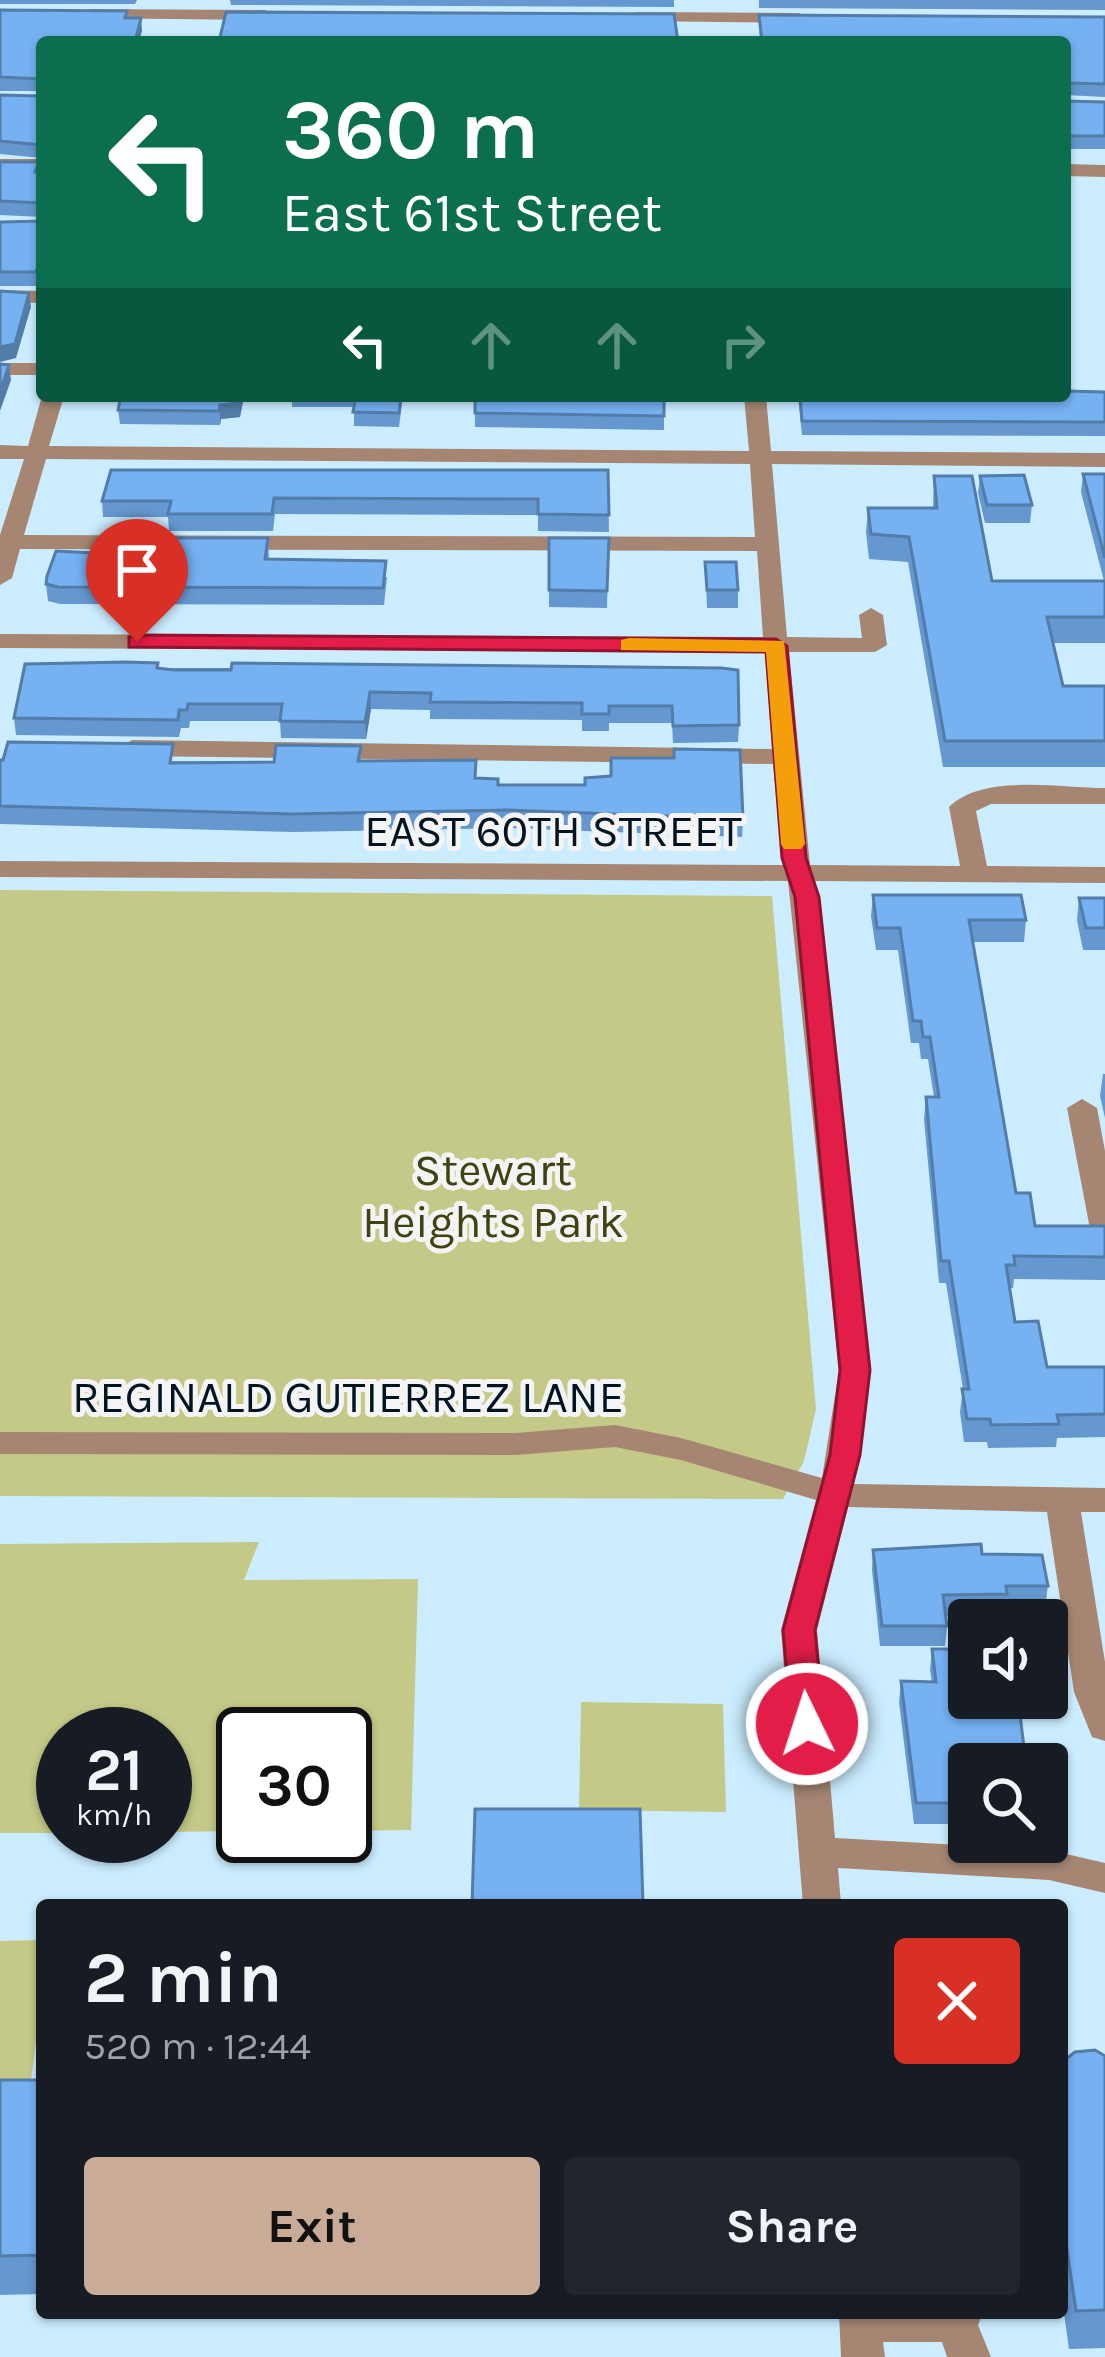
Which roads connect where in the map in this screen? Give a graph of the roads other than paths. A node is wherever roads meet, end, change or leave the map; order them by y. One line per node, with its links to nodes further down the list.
1 (717, 9): 5 (street); 6 (street)
2 (68, 14): 3 (street)
3 (182, 14): 4 (street)
4 (275, 15)
5 (624, 17)
6 (808, 18)
7 (0, 165): 8 (street)
8 (36, 165)
9 (1071, 170): 10 (street)
10 (1105, 170)
11 (0, 296): 12 (street)
12 (36, 297)
13 (0, 369): 14 (street)
14 (36, 369)
15 (52, 402): 18 (street)
16 (755, 402): 19 (street)
17 (0, 452): 18 (street)
18 (39, 452): 19 (street); 21 (street)
19 (759, 457): 20 (street); 22 (street)
20 (1105, 460)
21 (6, 542): 22 (street); 23 (street)
22 (768, 544): 26 (street)
23 (0, 578)
24 (871, 615): 26 (street)
25 (0, 641): 26 (street)
26 (776, 646): 28 (street)
27 (95, 748): 28 (street)
28 (786, 757): 31 (street)
29 (1105, 796): 32 (street)
30 (0, 869): 31 (street, EAST 60TH STREET)
31 (802, 875): 32 (street, EAST 60TH STREET); 37 (street)
32 (975, 875): 33 (street, EAST 60TH STREET)
33 (1105, 875)
34 (1082, 1108): 35 (street)
35 (1105, 1229)
36 (0, 1443): 37 (street, REGINALD GUTIERREZ LANE)
37 (834, 1493): 38 (street, REGINALD GUTIERREZ LANE); 41 (street)
38 (1062, 1500): 39 (street, REGINALD GUTIERREZ LANE); 40 (street)
39 (1105, 1500)
40 (1105, 1727)
41 (814, 1851): 42 (street); 43 (street)
42 (1105, 1878)
43 (820, 1899)
44 (861, 2331): 45 (street)
45 (962, 2331)

